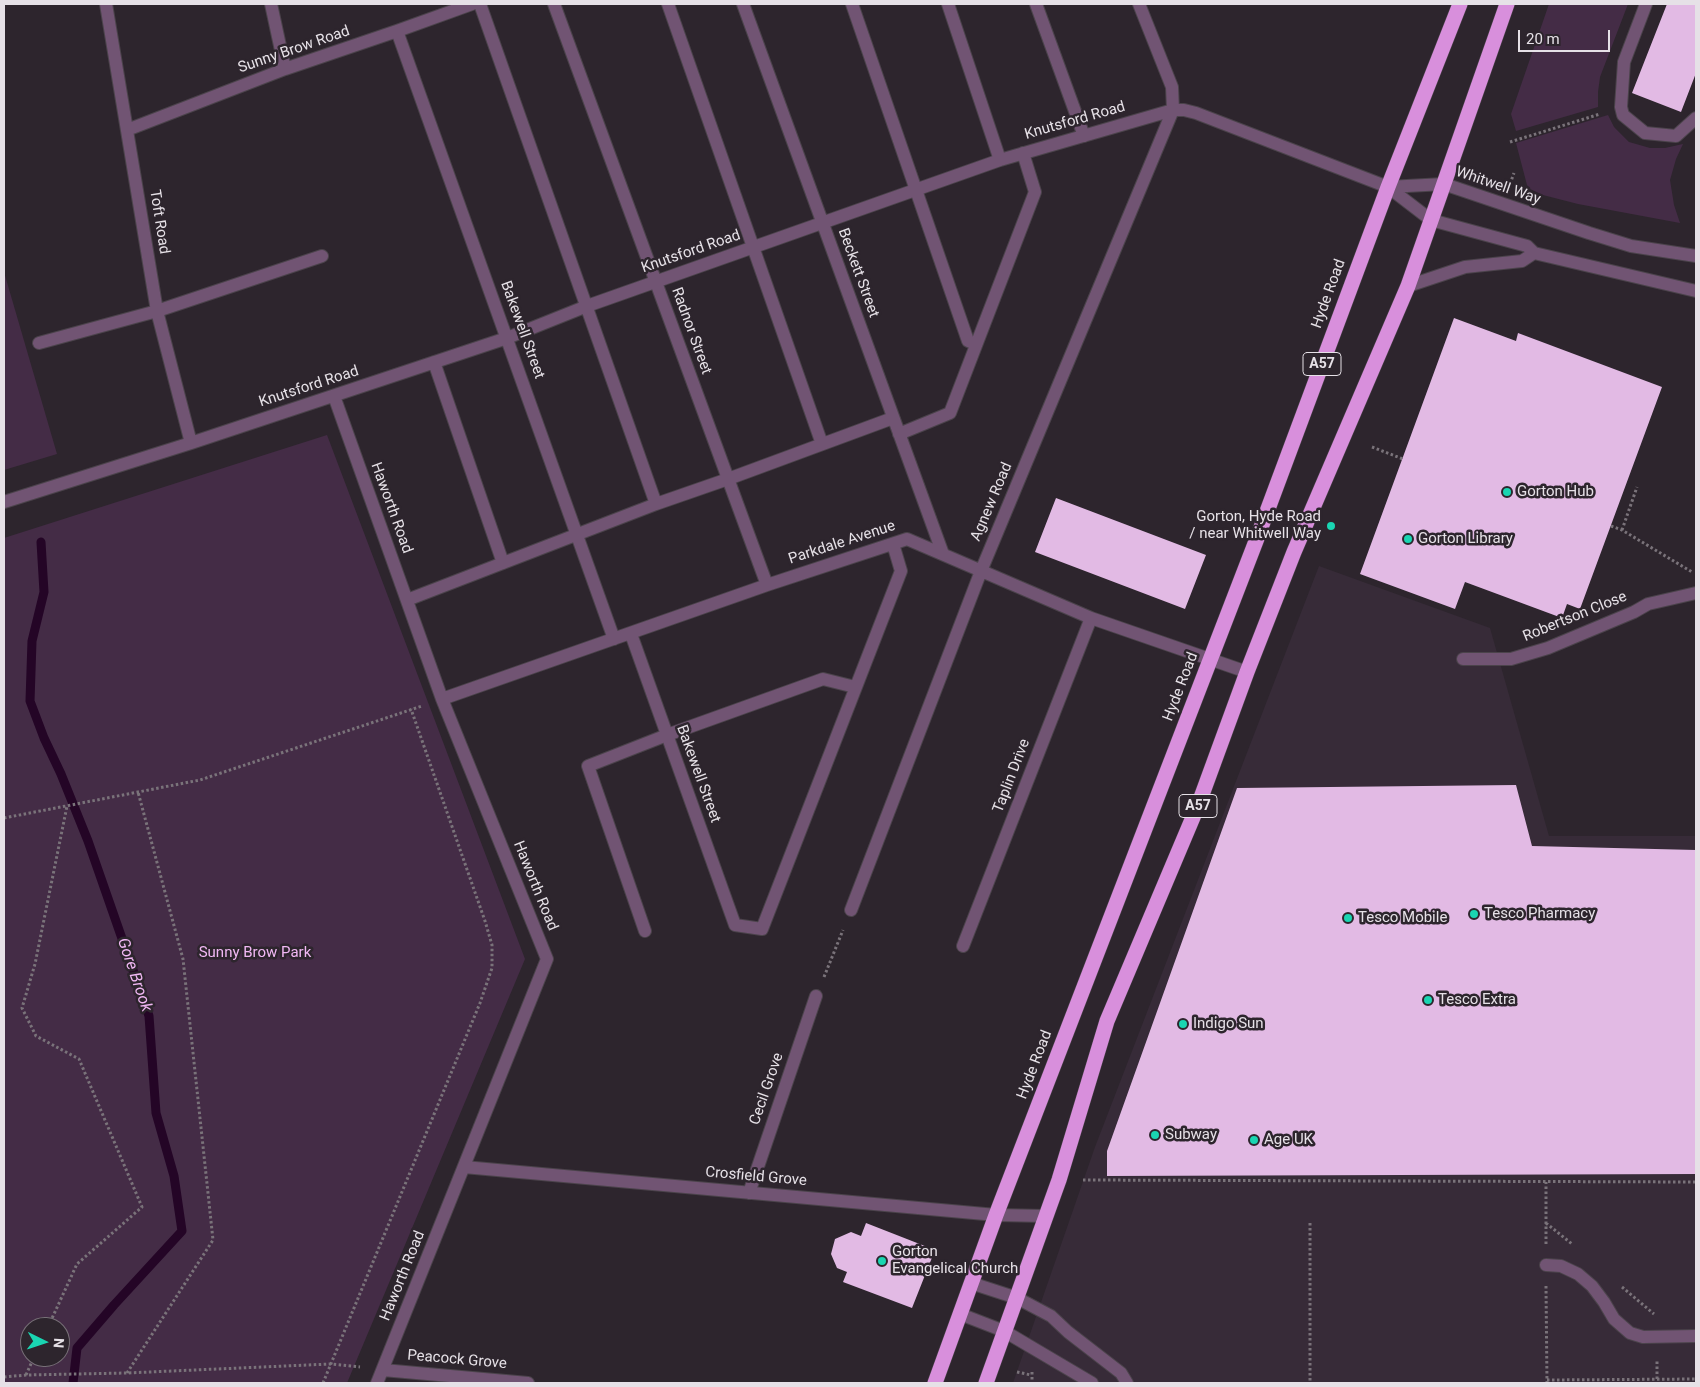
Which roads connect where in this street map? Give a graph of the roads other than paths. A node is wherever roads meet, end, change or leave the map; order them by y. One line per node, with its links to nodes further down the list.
1 (106, 4): 19 (street, Toft Road)
2 (271, 4): 16 (street)
3 (472, 4): 15 (street, Sunny Brow Road)
4 (480, 4): 35 (street)
5 (554, 4): 32 (street, Radnor Street)
6 (668, 4): 28 (street)
7 (743, 4): 27 (street, Beckett Street)
8 (852, 4): 25 (street)
9 (948, 4): 22 (street)
10 (1036, 4): 20 (street)
11 (1139, 4): 17 (street)
12 (1460, 4): 24 (highway, Hyde Road / A57)
13 (1507, 4): 23 (highway, A57)
14 (1646, 4): 18 (street)
15 (397, 31): 16 (street, Sunny Brow Road); 37 (street, Bakewell Street)
16 (285, 69): 19 (street, Sunny Brow Road)
17 (1173, 110): 20 (street, Knutsford Road); 24 (street, Knutsford Road); 53 (street, Agnew Road)
18 (1696, 118)
19 (127, 130): 36 (street, Toft Road)
20 (1084, 136): 21 (street, Knutsford Road)
21 (1024, 153): 22 (street, Knutsford Road); 39 (street)
22 (1000, 160): 25 (street, Knutsford Road)
23 (1444, 184): 24 (street, Whitwell Way); 26 (highway, A57); 31 (street, Whitwell Way)
24 (1388, 187): 26 (street); 61 (highway, Hyde Road / A57)
25 (916, 190): 27 (street, Knutsford Road); 39 (street)
26 (1431, 220): 29 (street); 33 (highway, A57)
27 (822, 223): 28 (street, Knutsford Road); 42 (street, Beckett Street)
28 (753, 248): 32 (street, Knutsford Road); 45 (street)
29 (1534, 253): 33 (street); 34 (street)
30 (322, 256): 36 (street)
31 (1696, 256)
32 (656, 282): 35 (street, Knutsford Road); 46 (street, Radnor Street)
33 (1408, 286): 62 (highway, A57)
34 (1696, 291)
35 (588, 306): 37 (street, Knutsford Road); 48 (street)
36 (157, 311): 38 (street); 44 (street, Toft Road)
37 (508, 338): 40 (street, Knutsford Road); 49 (street, Bakewell Street)
38 (39, 342)
39 (976, 344): 43 (street)
40 (434, 362): 41 (street, Knutsford Road); 52 (street)
41 (334, 396): 44 (street, Knutsford Road); 56 (street, Haworth Road)
42 (893, 418): 43 (street, Beckett Street); 45 (street)
43 (899, 434): 51 (street, Beckett Street)
44 (192, 443): 47 (street, Knutsford Road)
45 (822, 444): 46 (street)
46 (728, 479): 48 (street); 54 (street, Radnor Street)
47 (4, 502)
48 (656, 504): 49 (street)
49 (577, 536): 52 (street); 59 (street, Bakewell Street)
50 (893, 544): 51 (street, Parkdale Avenue); 54 (street, Parkdale Avenue); 63 (street)
51 (942, 554): 53 (street, Parkdale Avenue)
52 (503, 563): 56 (street)
53 (981, 571): 57 (street, Parkdale Avenue); 66 (street, Agnew Road)
54 (767, 585): 58 (street, Parkdale Avenue)
55 (1696, 593): 60 (street, Robertson Close)
56 (407, 600): 64 (street, Haworth Road)
57 (1090, 618): 61 (street, Parkdale Avenue); 68 (street, Taplin Drive)
58 (632, 634): 59 (street, Parkdale Avenue); 65 (street, Bakewell Street)
59 (614, 639): 64 (street, Parkdale Avenue)
60 (1463, 659)
61 (1210, 660): 62 (street, Parkdale Avenue); 72 (highway, Hyde Road / A57)
62 (1247, 672): 73 (highway, A57)
63 (855, 687): 65 (street); 65 (street, Bakewell Street)
64 (442, 699): 70 (street, Haworth Road)
65 (667, 735): 67 (street)
66 (851, 910)
67 (645, 931)
68 (963, 946)
69 (816, 996): 71 (street, Cecil Grove)
70 (464, 1167): 71 (street, Crosfield Grove); 80 (street, Haworth Road)
71 (749, 1193): 72 (street, Crosfield Grove)
72 (996, 1215): 73 (street, Crosfield Grove); 75 (highway, Hyde Road / A57)
73 (1046, 1216): 76 (highway, A57)
74 (1546, 1271): 79 (street)
75 (972, 1282): 76 (street); 77 (highway, Hyde Road / A57)
76 (1017, 1298): 78 (highway, A57); 86 (street)
77 (960, 1314): 78 (street); 83 (highway, Hyde Road / A57)
78 (1004, 1331): 84 (highway, A57); 85 (street)
79 (1696, 1336)
80 (383, 1370): 81 (street, Haworth Road); 82 (street, Peacock Grove)
81 (377, 1383)
82 (528, 1383)
83 (935, 1383)
84 (986, 1383)
85 (1092, 1383)
86 (1127, 1383)

